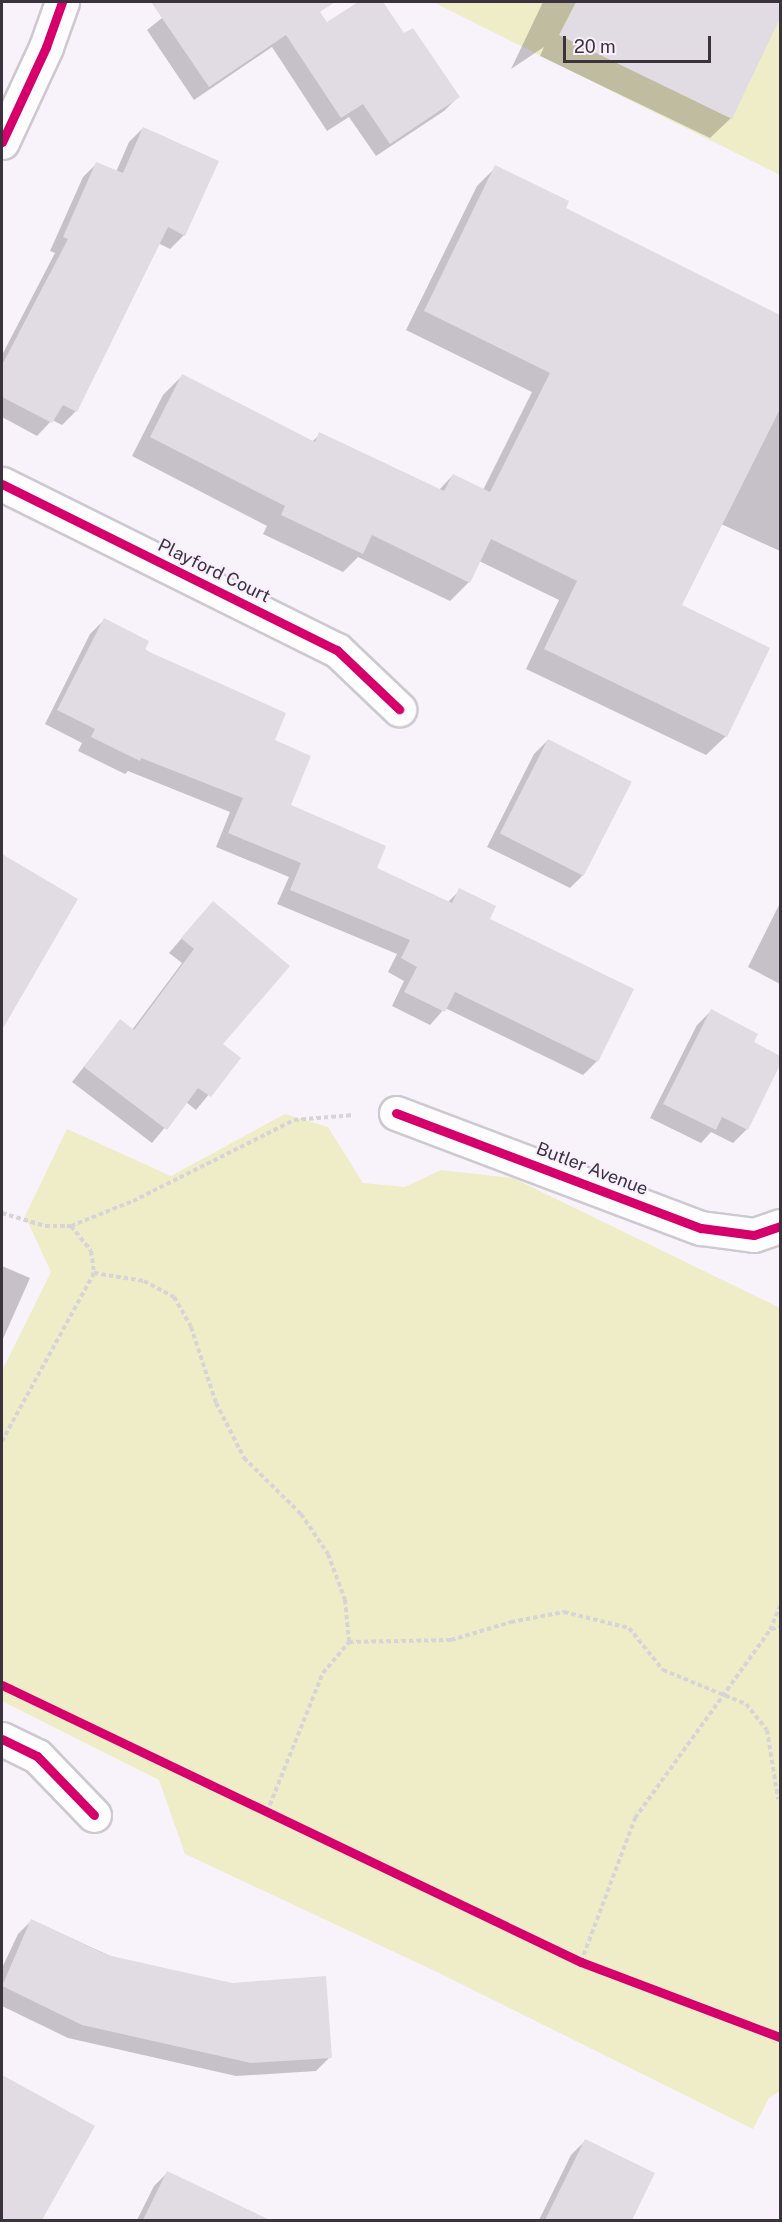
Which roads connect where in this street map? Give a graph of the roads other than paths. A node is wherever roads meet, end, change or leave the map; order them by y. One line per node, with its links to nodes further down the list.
1 (62, 2): 2 (street)
2 (2, 142)
3 (2, 484): 4 (street, Playford Court)
4 (399, 708)
5 (396, 1113): 6 (street, Butler Avenue)
6 (780, 1226)
7 (2, 1739): 8 (street)
8 (94, 1815)

